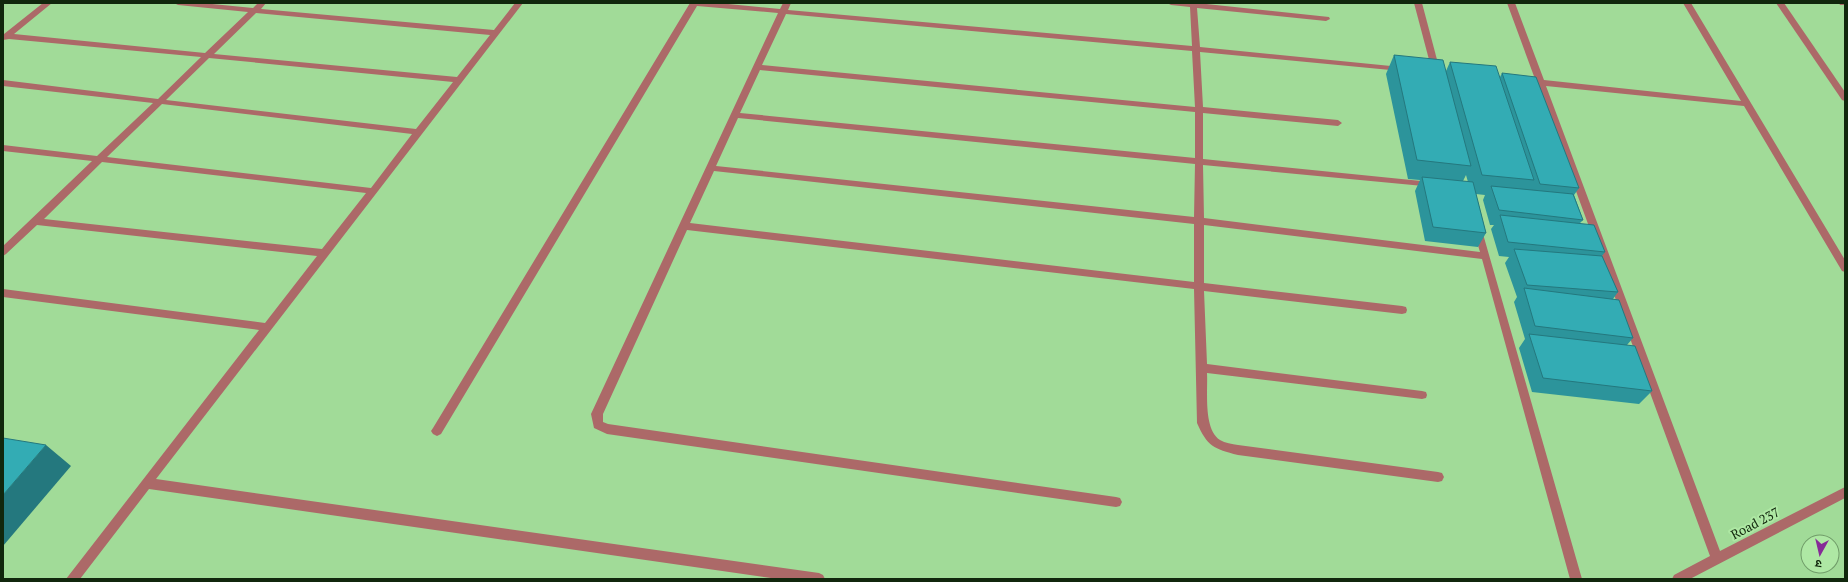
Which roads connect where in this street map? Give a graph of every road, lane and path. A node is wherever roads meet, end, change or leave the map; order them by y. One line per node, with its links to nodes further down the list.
1 (48, 3): 16 (street)
2 (178, 3): 13 (street)
3 (262, 3): 13 (street)
4 (519, 3): 15 (street)
5 (694, 3): 12 (street); 53 (street)
6 (1170, 3): 11 (street)
7 (1418, 3): 21 (street)
8 (1511, 3): 25 (street)
9 (1687, 3): 28 (street)
10 (1780, 3): 26 (street)
11 (1193, 4): 14 (street); 17 (street)
12 (785, 7): 17 (street); 19 (street)
13 (255, 10): 15 (street); 18 (street)
14 (1326, 19)
15 (496, 33): 22 (street)
16 (5, 37): 18 (street)
17 (1196, 48): 20 (street); 29 (street)
18 (207, 56): 22 (street); 27 (street)
19 (757, 67): 29 (street); 30 (street)
20 (1413, 70)
21 (1437, 74)
22 (459, 80): 32 (street)
23 (1520, 81): 25 (street)
24 (3, 83): 27 (street)
25 (1542, 83): 28 (street); 58 (street)
26 (1845, 98)
27 (160, 101): 32 (street); 34 (street)
28 (1747, 104): 46 (street)
29 (1200, 111): 31 (street); 35 (street)
30 (735, 115): 35 (street); 36 (street)
31 (1338, 123)
32 (418, 132): 38 (street)
33 (3, 148): 34 (street)
34 (100, 159): 38 (street); 41 (street)
35 (1200, 160): 37 (street); 40 (street)
36 (710, 168): 40 (street); 42 (street)
37 (1443, 186)
38 (373, 191): 44 (street)
39 (1475, 219): 45 (street)
40 (1200, 221): 45 (street); 47 (street)
41 (35, 222): 43 (street); 44 (street)
42 (683, 226): 47 (street); 57 (street)
43 (3, 252)
44 (324, 253): 50 (street)
45 (1486, 256): 61 (street)
46 (1845, 268)
47 (1199, 285): 49 (street); 51 (street)
48 (3, 293): 50 (street)
49 (1402, 310)
50 (267, 327): 55 (street)
51 (1202, 368): 52 (street); 54 (street)
52 (1422, 395)
53 (437, 431)
54 (1438, 477)
55 (146, 483): 59 (street); 60 (street)
56 (1845, 492): 58 (street, Road 237)
57 (1116, 502)
58 (1717, 559): 62 (street, Road 237)
59 (72, 579)
60 (819, 579)
61 (1576, 579)
62 (1678, 579)

